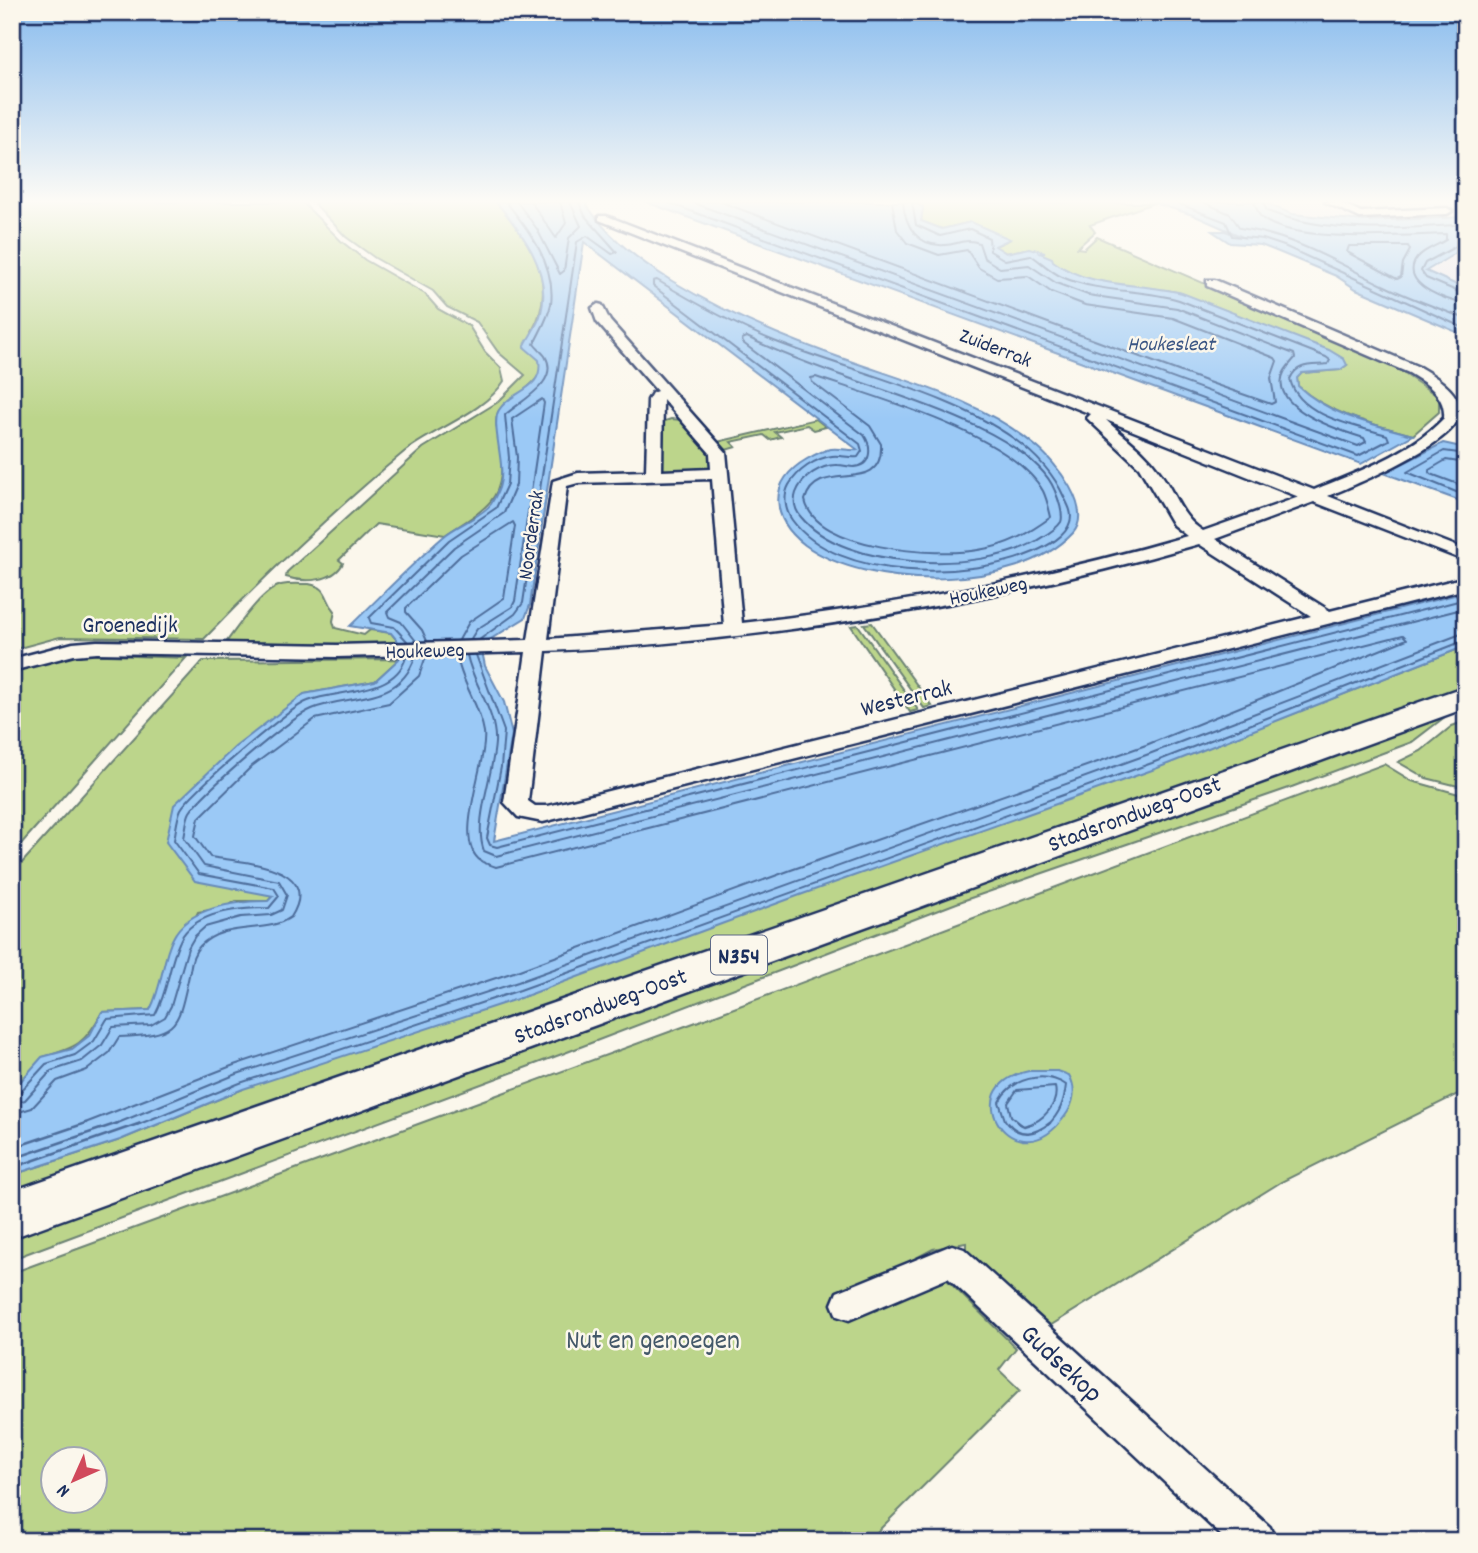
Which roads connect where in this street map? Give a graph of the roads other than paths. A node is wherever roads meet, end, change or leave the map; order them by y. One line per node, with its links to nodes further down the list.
1 (747, 274): 5 (street, Zuiderrak)
2 (1211, 283): 8 (street, Houkeweg)
3 (598, 308): 4 (street)
4 (667, 393): 6 (street); 7 (street)
5 (1098, 412): 8 (street, Zuiderrak); 9 (street)
6 (721, 474): 7 (street, Noorderrak); 13 (street)
7 (654, 476): 14 (street, Noorderrak)
8 (1314, 496): 9 (street, Houkeweg); 10 (street)
9 (1201, 537): 12 (street); 13 (street, Houkeweg)
10 (1466, 556)
11 (1466, 583): 12 (street, Westerrak)
12 (1327, 618): 14 (street, Westerrak)
13 (735, 630): 14 (street, Houkeweg)
14 (537, 646): 15 (street, Houkeweg)
15 (207, 651): 16 (street, Groenedijk)
16 (12, 665)
17 (1466, 696): 18 (main road, Stadsrondweg-Oost / N354)
18 (12, 1215)
19 (849, 1304): 20 (street, Gudsekop)
20 (1256, 1541)

